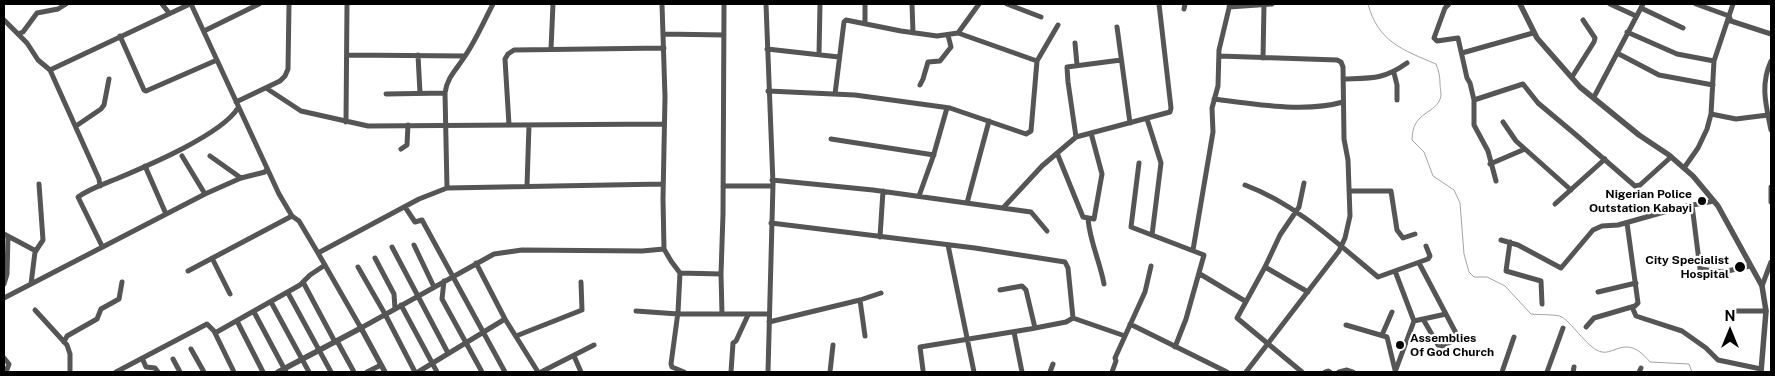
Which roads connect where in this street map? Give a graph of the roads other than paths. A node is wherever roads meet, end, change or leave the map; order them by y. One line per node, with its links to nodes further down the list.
1 (66, 4): 42 (street)
2 (162, 4): 27 (street)
3 (191, 4): 27 (street); 37 (street)
4 (258, 4): 37 (street)
5 (289, 4): 75 (street)
6 (347, 4): 54 (street)
7 (493, 4): 57 (street)
8 (552, 4): 50 (street)
9 (662, 4): 43 (street)
10 (724, 4): 45 (street)
11 (766, 4): 51 (street)
12 (820, 4): 55 (street)
13 (864, 4): 33 (street)
14 (912, 4): 39 (street)
15 (979, 4): 40 (street)
16 (1007, 4): 30 (street)
17 (1159, 4): 91 (street)
18 (1272, 4): 24 (street)
19 (1449, 4): 52 (street)
20 (1520, 4): 41 (street)
21 (1610, 4): 28 (street)
22 (1696, 4): 29 (street)
23 (1734, 4): 29 (street)
24 (1264, 5): 25 (street); 60 (street)
25 (1230, 6): 58 (street)
26 (1642, 6): 28 (street); 36 (street)
27 (169, 13): 47 (street)
28 (1636, 16): 38 (street)
29 (1729, 16): 44 (street); 64 (street)
30 (1041, 17)
31 (4, 20): 42 (street)
32 (1583, 20): 70 (street)
33 (865, 23): 39 (street); 59 (street)
34 (1058, 25): 63 (street)
35 (1117, 27): 62 (street)
36 (1683, 28)
37 (204, 31): 61 (street)
38 (1627, 32): 53 (street); 64 (street)
39 (913, 33): 46 (street)
40 (958, 33): 46 (street); 63 (street)
41 (1534, 33): 52 (street); 70 (street)
42 (18, 34): 68 (street)
43 (663, 34): 45 (street); 49 (street)
44 (1771, 34)
45 (724, 35): 128 (street)
46 (948, 35): 73 (street)
47 (120, 36): 61 (street); 68 (street)
48 (1075, 43): 67 (street)
49 (664, 48): 50 (street); 96 (street)
50 (551, 49): 99 (street)
51 (768, 49): 55 (street); 76 (street)
52 (1462, 53): 84 (street)
53 (1618, 53): 74 (street); 81 (street)
54 (347, 54): 56 (street); 93 (street)
55 (819, 54): 59 (street)
56 (418, 55): 57 (street); 77 (street)
57 (465, 56): 78 (street)
58 (1219, 56): 60 (street); 82 (street)
59 (839, 57): 80 (street)
60 (1263, 58): 72 (street)
61 (216, 60): 85 (street)
62 (1122, 60): 67 (street); 95 (street)
63 (1037, 61): 92 (street)
64 (1714, 61): 74 (street)
65 (1771, 61): 90 (street)
66 (1407, 63): 69 (street)
67 (1077, 65): 104 (street)
68 (50, 70): 101 (street)
69 (1394, 73): 72 (street); 83 (street)
70 (1572, 77): 81 (street)
71 (109, 79): 101 (street)
72 (1343, 79): 86 (street)
73 (920, 85)
74 (1713, 85): 89 (street)
75 (266, 88): 85 (street); 93 (street)
76 (768, 91): 80 (street); 122 (street)
77 (420, 93): 78 (street); 79 (street)
78 (445, 93): 98 (street)
79 (386, 94)
80 (835, 94): 88 (street)
81 (1594, 97): 112 (street)
82 (1214, 99): 86 (street); 164 (street)
83 (1397, 100)
84 (1474, 100): 113 (street); 115 (street)
85 (236, 102): 87 (street)
86 (1344, 102): 133 (street)
87 (238, 108): 116 (street); 117 (street)
88 (947, 108): 92 (street); 109 (street)
89 (1711, 114): 90 (street); 118 (street)
90 (1768, 115): 102 (street)
91 (1147, 119): 95 (street); 152 (street)
92 (989, 121): 138 (street)
93 (346, 122): 97 (street)
94 (1503, 122): 107 (street)
95 (1130, 123): 103 (street)
96 (664, 124): 100 (street); 125 (street)
97 (408, 125): 98 (street); 106 (street)
98 (446, 125): 99 (street); 130 (street)
99 (509, 125): 100 (street)
100 (529, 125): 127 (street)
101 (76, 126): 120 (street)
102 (1771, 130)
103 (1091, 133): 104 (street); 146 (street)
104 (1076, 137): 108 (street)
105 (831, 138): 109 (street)
106 (401, 149)
107 (1524, 149): 115 (street); 131 (street)
108 (1057, 153): 142 (street); 146 (street)
109 (934, 155): 135 (street)
110 (182, 156): 134 (street)
111 (210, 156): 119 (street)
112 (1671, 157): 113 (street); 118 (street)
113 (1605, 159): 131 (street)
114 (1139, 163): 152 (street)
115 (1490, 164): 121 (street)
116 (145, 166): 120 (street); 144 (street)
117 (267, 168): 119 (street); 145 (street)
118 (1684, 168): 136 (street)
119 (241, 178): 134 (street)
120 (99, 182): 158 (street)
121 (1496, 182)
122 (772, 183): 128 (street); 132 (street); 147 (street)
123 (1304, 183): 143 (street)
124 (39, 184): 163 (street)
125 (663, 184): 127 (street); 162 (street)
126 (1245, 185): 143 (street)
127 (527, 186): 130 (street)
128 (723, 186): 179 (street)
129 (1771, 187): 137 (street)
130 (447, 188): 141 (street)
131 (1571, 190): 139 (street)
132 (883, 191): 135 (street); 153 (street)
133 (1349, 191): 150 (street); 159 (street)
134 (205, 194): 144 (street)
135 (919, 196): 138 (street)
136 (1714, 201): 140 (street); 174 (street)
137 (1771, 202)
138 (967, 203): 142 (street)
139 (1555, 204)
140 (1692, 205): 148 (street); 174 (street)
141 (405, 206): 165 (street); 181 (street)
142 (1003, 208): 149 (street)
143 (1296, 210): 159 (street); 173 (street)
144 (166, 214): 158 (street)
145 (292, 216): 165 (street); 166 (street)
146 (1088, 219): 189 (street)
147 (772, 223): 153 (street); 217 (street)
148 (1627, 223): 155 (street); 186 (street)
149 (1047, 231)
150 (1415, 234)
151 (6, 235): 163 (street); 187 (street)
152 (1152, 235): 164 (street)
153 (880, 237): 157 (street)
154 (1501, 240): 155 (street)
155 (1510, 242): 204 (street)
156 (414, 245): 191 (street)
157 (948, 245): 220 (street); 240 (street)
158 (102, 246): 188 (street)
159 (1341, 246): 177 (street); 194 (street)
160 (1426, 246): 168 (street)
161 (392, 247): 199 (street)
162 (664, 249): 170 (street); 178 (street)
163 (36, 250): 188 (street)
164 (1193, 250): 180 (street)
165 (318, 253): 171 (street)
166 (212, 258): 176 (street); 198 (street)
167 (375, 258): 207 (street)
168 (1419, 262): 177 (street); 218 (street)
169 (1771, 262): 190 (street)
170 (476, 263): 181 (street); 221 (street)
171 (325, 265): 184 (street); 229 (street)
172 (1151, 266): 226 (street)
173 (1265, 266): 194 (street); 202 (street)
174 (1750, 266): 190 (street)
175 (358, 267): 214 (street)
176 (188, 270)
177 (1395, 271): 223 (street)
178 (680, 273): 179 (street); 215 (street)
179 (721, 274): 216 (street)
180 (1200, 274): 202 (street); 247 (street)
181 (452, 277): 182 (street); 232 (street)
182 (444, 281): 191 (street); 243 (street)
183 (122, 282): 242 (street)
184 (304, 282): 196 (street); 241 (street)
185 (580, 282): 236 (street)
186 (1636, 283): 195 (street); 206 (street)
187 (4, 284)
188 (31, 284): 200 (street)
189 (1104, 284)
190 (1762, 286): 211 (street)
191 (434, 287): 199 (street)
192 (4, 290): 200 (street)
193 (1000, 290): 230 (street)
194 (1308, 292): 246 (street)
195 (1598, 292)
196 (288, 293): 203 (street); 249 (street)
197 (880, 293): 201 (street)
198 (230, 294)
199 (418, 296): 205 (street); 250 (street)
200 (4, 298)
201 (860, 300): 225 (street); 237 (street)
202 (1245, 300): 246 (street)
203 (271, 302): 212 (street); 255 (street)
204 (1542, 304)
205 (401, 305): 207 (street); 256 (street)
206 (1632, 307): 228 (street); 261 (street)
207 (395, 308): 214 (street)
208 (35, 310): 242 (street)
209 (636, 311): 215 (street)
210 (1735, 311): 211 (street)
211 (1766, 311): 261 (street)
212 (254, 312): 224 (street); 259 (street)
213 (1392, 312): 235 (street)
214 (385, 314): 229 (street); 276 (street)
215 (678, 314): 216 (street); 282 (street)
216 (722, 314): 219 (street)
217 (769, 314): 219 (street); 225 (street)
218 (1446, 314): 222 (street); 222 (street)
219 (748, 315): 283 (street)
220 (1072, 318): 230 (street); 238 (street)
221 (505, 319): 232 (street); 236 (street)
222 (1423, 319): 223 (street)
223 (1414, 320): 297 (street)
224 (237, 321): 234 (street); 269 (street)
225 (769, 322): 284 (street)
226 (1130, 324): 238 (street); 247 (street)
227 (1346, 326): 235 (street)
228 (1586, 327)
229 (361, 328): 241 (street); 258 (street)
230 (1035, 328): 233 (street)
231 (1563, 328): 299 (street)
232 (483, 332): 243 (street); 279 (street)
233 (1014, 332): 240 (street); 287 (street)
234 (215, 333): 253 (street); 268 (street)
235 (1382, 335): 297 (street)
236 (516, 336): 280 (street)
237 (865, 336)
238 (1125, 336): 289 (street)
239 (1514, 336): 298 (street)
240 (968, 340): 260 (street); 286 (street)
241 (336, 341): 249 (street); 273 (street)
242 (64, 342): 263 (street)
243 (466, 342): 250 (street); 278 (street)
244 (594, 345): 251 (street)
245 (833, 345): 285 (street)
246 (1268, 345): 291 (street); 292 (street)
247 (1175, 347): 290 (street)
248 (191, 349): 267 (street)
249 (319, 351): 255 (street); 272 (street)
250 (448, 353): 256 (street)
251 (574, 356): 280 (street); 281 (street)
252 (4, 358): 262 (street)
253 (142, 358): 264 (street); 265 (street)
254 (173, 359): 266 (street)
255 (302, 359): 259 (street); 271 (street)
256 (432, 363): 276 (street); 277 (street)
257 (1053, 364): 288 (street)
258 (381, 365): 274 (street); 275 (street)
259 (285, 370): 270 (street)
260 (923, 370)
261 (1761, 371)
262 (6, 372)
263 (70, 372)
264 (116, 372)
265 (158, 372)
266 (180, 372)
267 (204, 372)
268 (234, 372)
269 (263, 372)
270 (278, 372)
271 (309, 372)
272 (331, 372)
273 (354, 372)
274 (367, 372)
275 (385, 372)
276 (416, 372)
277 (437, 372)
278 (482, 372)
279 (505, 372)
280 (540, 372)
281 (582, 372)
282 (684, 372)
283 (731, 372)
284 (768, 372)
285 (830, 372)
286 (974, 372)
287 (1022, 372)
288 (1050, 372)
289 (1112, 372)
290 (1226, 372)
291 (1246, 372)
292 (1302, 372)
293 (1325, 372): 294 (street)
294 (1330, 372)
295 (1339, 372): 296 (street)
296 (1353, 372)
297 (1396, 372)
298 (1502, 372)
299 (1547, 372)

